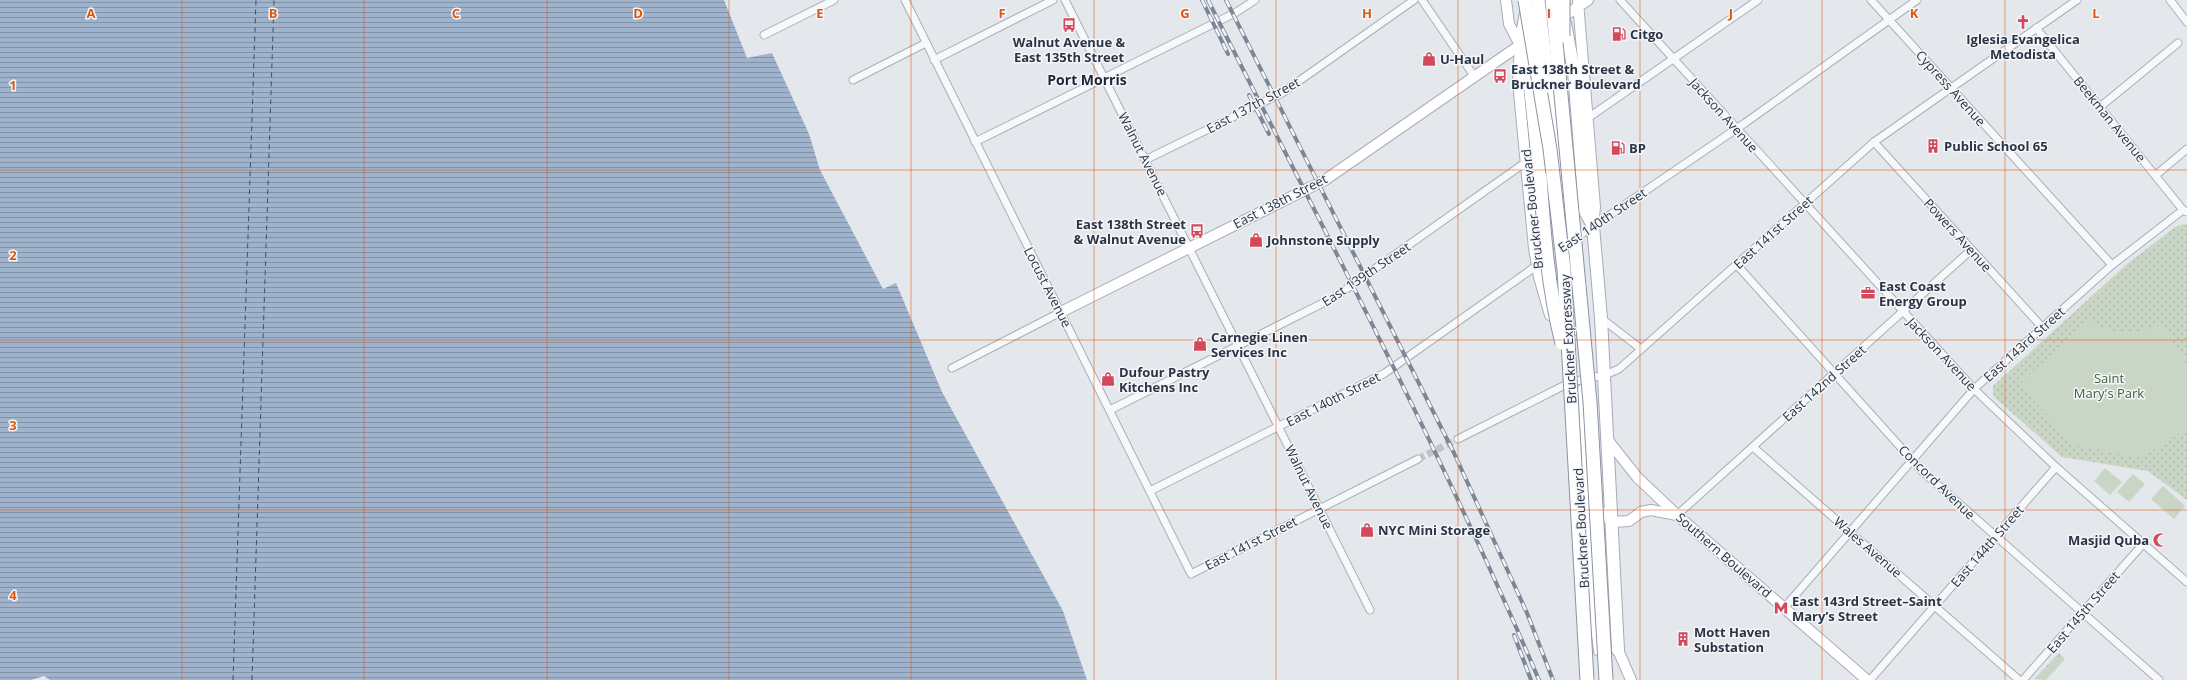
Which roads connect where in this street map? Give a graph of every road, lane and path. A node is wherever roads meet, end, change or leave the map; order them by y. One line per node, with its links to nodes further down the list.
1 (834, 0): 28 (street)
2 (905, 0): 29 (street, Locust Avenue)
3 (1053, 0): 32 (street)
4 (1065, 0): 35 (street, Walnut Avenue)
5 (1255, 0): 35 (street)
6 (1414, 0): 44 (street, East 137th Street)
7 (1422, 0): 34 (street)
8 (1506, 0): 31 (main road)
9 (1525, 0): 49 (highway, Bruckner Expressway, bridge)
10 (1528, 0): 31 (main road)
11 (1538, 0): 49 (highway, bridge)
12 (1544, 0): 26 (main road, Bruckner Boulevard)
13 (1552, 0): 39 (highway, Bruckner Expressway, bridge)
14 (1561, 0): 23 (main road); 39 (highway, bridge)
15 (1588, 0): 22 (main road, East 138th Street)
16 (1620, 0): 33 (street, Jackson Avenue)
17 (1758, 0): 33 (street)
18 (1871, 0): 24 (street, Cypress Avenue)
19 (1917, 0): 24 (street, East 140th Street)
20 (2077, 0): 27 (street, East 141st Street)
21 (2170, 0): 25 (street)
22 (1578, 3): 23 (main road, East 138th Street); 39 (main road)
23 (1563, 17): 26 (main road, East 138th Street); 39 (main road)
24 (1889, 20): 37 (street, Cypress Avenue); 40 (street, East 140th Street)
25 (2187, 22)
26 (1548, 27): 31 (main road, East 138th Street); 51 (main road, Bruckner Boulevard)
27 (2036, 28): 37 (street, East 141st Street); 38 (street, Beekman Avenue)
28 (764, 35)
29 (926, 43): 32 (street, Locust Avenue); 36 (street)
30 (2178, 43): 38 (street)
31 (1520, 45): 34 (main road, East 138th Street); 45 (main road, Bruckner Boulevard); 66 (highway, bridge)
32 (934, 60): 41 (street, Locust Avenue)
33 (1674, 60): 39 (street); 40 (street, Jackson Avenue)
34 (1474, 76): 52 (main road, East 138th Street)
35 (1104, 78): 41 (street); 44 (street, Walnut Avenue)
36 (853, 80)
37 (1951, 88): 42 (street, East 141st Street); 56 (street, Cypress Avenue)
38 (2100, 108): 46 (street, Beekman Avenue)
39 (1577, 121): 50 (main road); 96 (highway, Bruckner Expressway, bridge)
40 (1737, 129): 47 (street, Jackson Avenue); 50 (street, East 140th Street)
41 (975, 142): 57 (street, Locust Avenue)
42 (1874, 142): 47 (street, East 141st Street); 53 (street, Powers Avenue)
43 (2187, 149): 46 (street)
44 (1146, 160): 52 (street, Walnut Avenue)
45 (1526, 162): 55 (main road, Bruckner Boulevard); 61 (street, East 139th Street)
46 (2156, 175): 48 (street, Beekman Avenue)
47 (1804, 204): 54 (street, East 141st Street); 58 (street, Jackson Avenue)
48 (2185, 211): 56 (street, East 143rd Street)
49 (1559, 220): 66 (highway, Bruckner Expressway, bridge)
50 (1593, 226): 51 (street, East 140th Street); 59 (main road)
51 (1567, 244): 55 (street, East 140th Street); 67 (main road, Bruckner Boulevard)
52 (1189, 247): 57 (main road, East 138th Street); 61 (street, Walnut Avenue)
53 (1971, 250): 58 (street, East 142nd Street); 60 (street, Powers Avenue)
54 (1736, 264): 62 (street, East 141st Street); 64 (street, Concord Avenue)
55 (1537, 265): 66 (main road, Bruckner Boulevard); 70 (street, East 140th Street)
56 (2112, 265): 60 (street, East 143rd Street)
57 (1061, 312): 63 (street, East 138th Street); 69 (street, Locust Avenue)
58 (1903, 312): 64 (street, East 142nd Street); 68 (street, Jackson Avenue)
59 (1601, 318): 62 (street); 65 (main road)
60 (2042, 327): 68 (street, East 143rd Street)
61 (1238, 345): 69 (street, East 139th Street); 70 (street, Walnut Avenue)
62 (1641, 349): 65 (street, East 141st Street)
63 (952, 368)
64 (1833, 374): 73 (street, East 142nd Street); 75 (street, Concord Avenue)
65 (1605, 375): 67 (street, East 141st Street); 72 (main road)
66 (1570, 376): 67 (street, East 141st Street); 71 (street, East 141st Street); 91 (main road, Bruckner Boulevard); 94 (highway, Bruckner Expressway, bridge)
67 (1583, 381): 78 (main road, Bruckner Boulevard)
68 (1974, 389): 75 (street, East 143rd Street); 76 (street, Jackson Avenue)
69 (1110, 410): 77 (street, Locust Avenue)
70 (1279, 426): 77 (street, East 140th Street); 79 (street, Walnut Avenue)
71 (1458, 439)
72 (1607, 439): 80 (main road, Southern Boulevard); 81 (main road)
73 (1753, 447): 80 (street, East 142nd Street); 82 (street, Wales Avenue)
74 (1418, 459): 79 (street, East 141st Street)
75 (1911, 460): 82 (street, East 143rd Street); 83 (street, Concord Avenue)
76 (2056, 467): 83 (street, East 144th Street); 84 (street, Jackson Avenue)
77 (1150, 491): 85 (street, Locust Avenue)
78 (1589, 499): 81 (main road); 93 (main road, Bruckner Boulevard)
79 (1320, 509): 85 (street, East 141st Street); 89 (street, Walnut Avenue)
80 (1677, 515): 81 (main road); 88 (main road, Southern Boulevard)
81 (1612, 522): 92 (main road)
82 (1850, 531): 87 (street, Wales Avenue); 88 (street, East 143rd Street)
83 (1996, 537): 87 (street, East 144th Street); 90 (street, Concord Avenue)
84 (2143, 544): 86 (street, Jackson Avenue); 90 (street, East 145th Street)
85 (1191, 574)
86 (2187, 582)
87 (1935, 606): 100 (street, East 144th Street); 101 (street, Wales Avenue)
88 (1784, 608): 99 (main road, Southern Boulevard)
89 (1370, 610)
90 (2083, 613): 102 (street, East 145th Street); 103 (street, Concord Avenue)
91 (1586, 614): 93 (main road); 95 (main road, Bruckner Boulevard)
92 (1618, 650): 97 (main road); 98 (main road)
93 (1601, 658): 96 (main road, Bruckner Boulevard)
94 (1587, 680)
95 (1591, 680)
96 (1607, 680)
97 (1624, 680)
98 (1631, 680)
99 (1867, 680)
100 (1870, 680)
101 (2019, 680)
102 (2023, 680)
103 (2159, 680)

